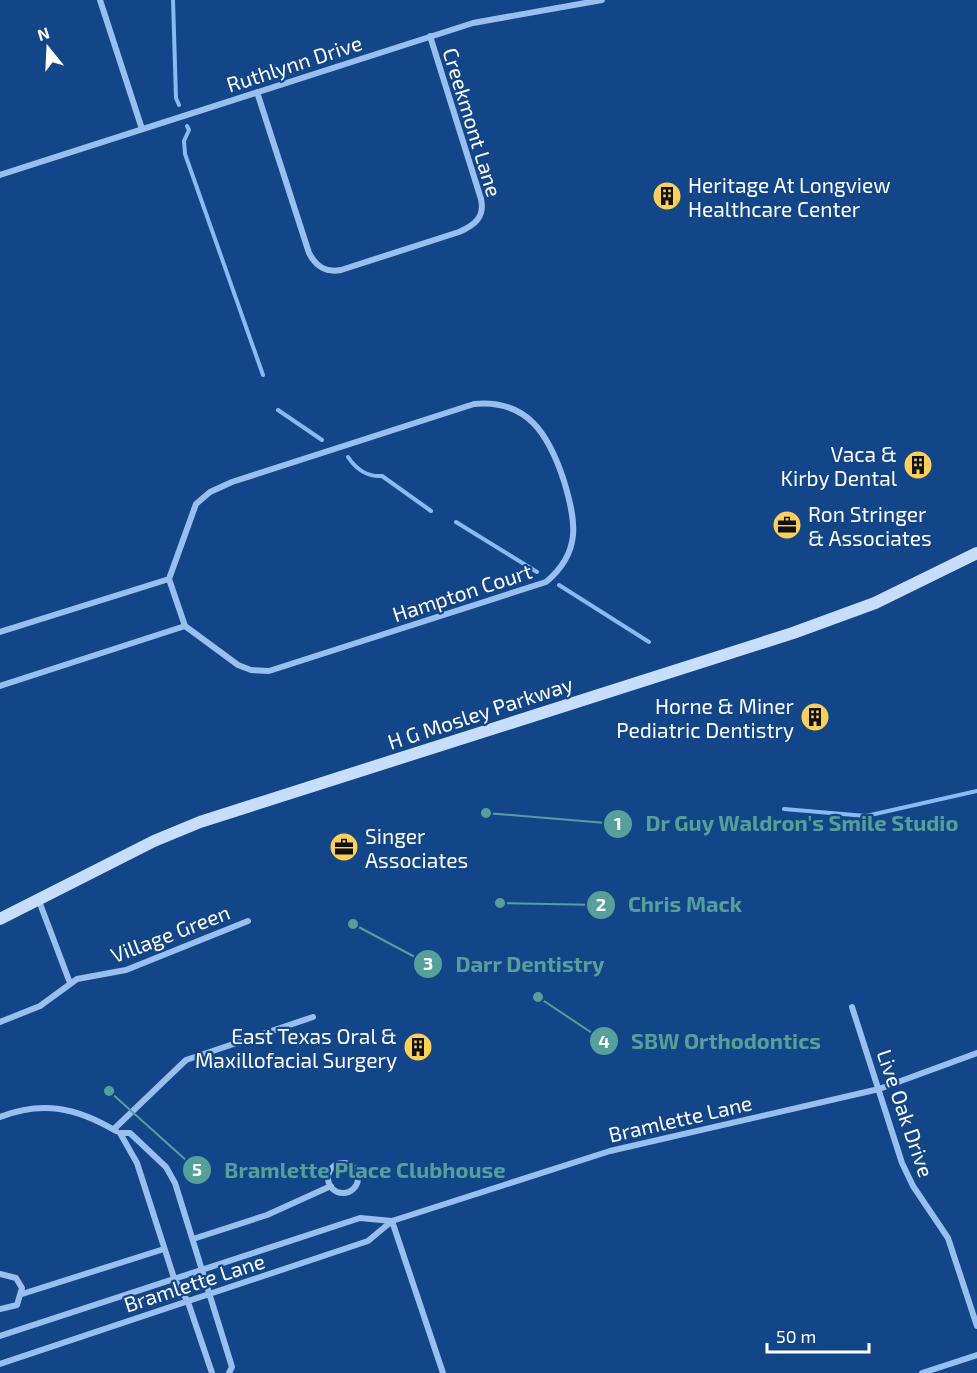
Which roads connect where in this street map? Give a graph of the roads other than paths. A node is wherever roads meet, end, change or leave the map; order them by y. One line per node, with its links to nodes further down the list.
1 (100, 0): 5 (street)
2 (602, 0): 3 (street, Ruthlynn Drive)
3 (430, 36): 4 (street, Ruthlynn Drive); 4 (street, Creekmont Lane)
4 (257, 92): 5 (street, Ruthlynn Drive)
5 (142, 129): 6 (street, Ruthlynn Drive)
6 (0, 175)
7 (977, 553): 12 (main road, H G Mosley Parkway)
8 (169, 579): 9 (street); 9 (street, Hampton Court); 10 (street)
9 (184, 626): 11 (street)
10 (0, 633)
11 (0, 686)
12 (39, 901): 13 (main road, H G Mosley Parkway); 15 (street)
13 (0, 919)
14 (248, 921): 15 (street, Village Green)
15 (70, 983): 18 (street, Village Green)
16 (852, 1007): 20 (street, Live Oak Drive)
17 (314, 1017): 22 (street)
18 (0, 1022)
19 (977, 1053): 20 (street, Bramlette Lane)
20 (879, 1089): 24 (street, Bramlette Lane); 34 (street, Live Oak Drive)
21 (0, 1117): 22 (street)
22 (117, 1131): 25 (street); 26 (street)
23 (331, 1186): 23 (street); 25 (street)
24 (392, 1221): 27 (street, Bramlette Lane); 31 (street, Bramlette Lane); 40 (street)
25 (193, 1239): 27 (street)
26 (164, 1249): 29 (street); 30 (street)
27 (203, 1269): 29 (street, Bramlette Lane); 31 (street)
28 (0, 1274): 30 (street)
29 (174, 1278): 32 (street); 35 (street, Bramlette Lane)
30 (22, 1294): 33 (street)
31 (209, 1295): 32 (street, Bramlette Lane); 39 (street)
32 (188, 1302): 37 (street, Bramlette Lane); 38 (street)
33 (0, 1309)
34 (977, 1326)
35 (0, 1336)
36 (977, 1355): 41 (street)
37 (0, 1364)
38 (212, 1373)
39 (229, 1373)
40 (443, 1373)
41 (922, 1373)

